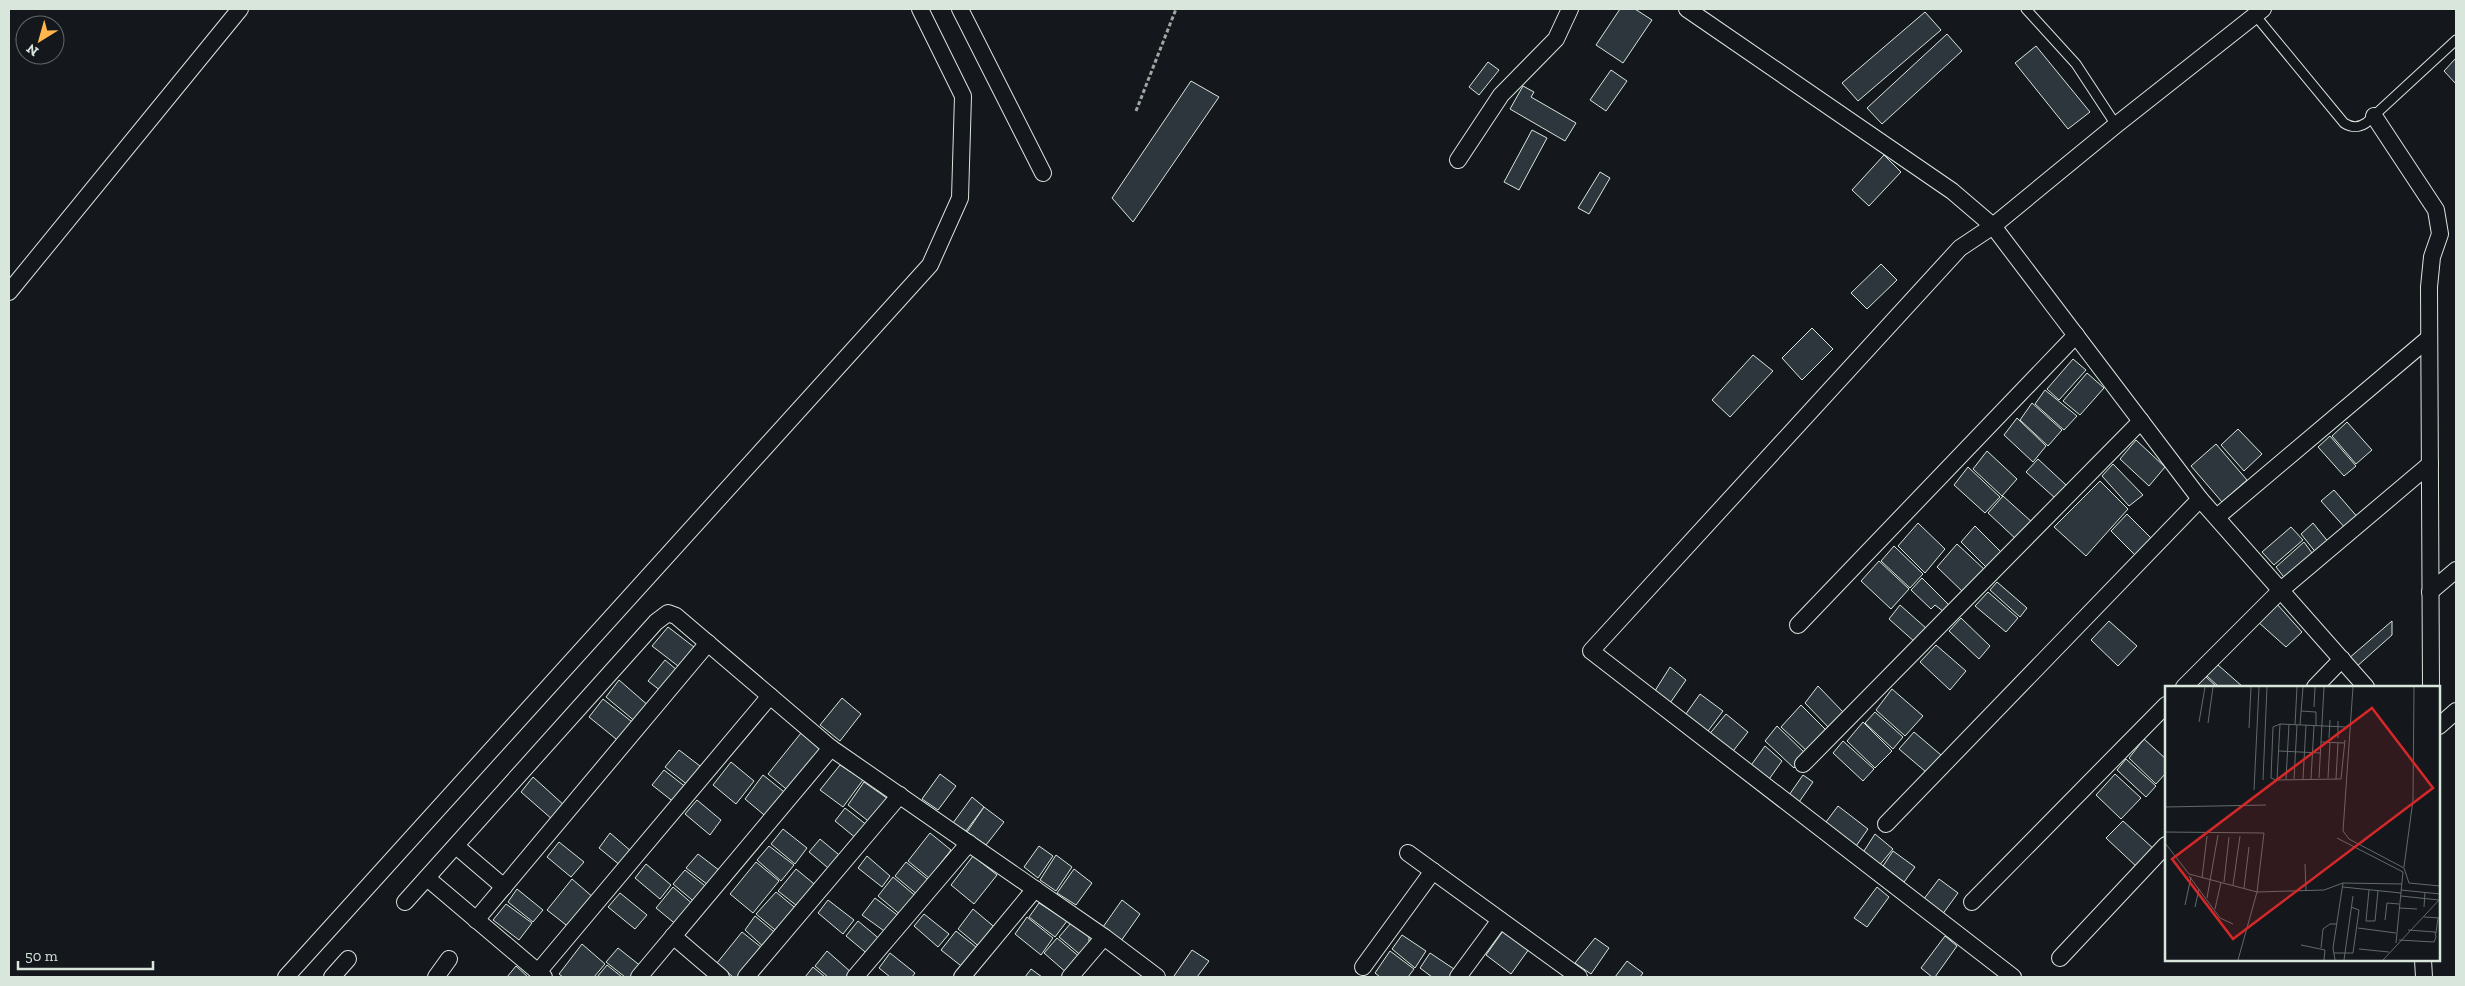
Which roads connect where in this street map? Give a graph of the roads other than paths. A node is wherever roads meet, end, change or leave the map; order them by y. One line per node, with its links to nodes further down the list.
1 (240, 9): 14 (street)
2 (920, 9): 60 (street)
3 (960, 9): 12 (street)
4 (1570, 9): 11 (street)
5 (1687, 9): 13 (street)
6 (2026, 9): 10 (lane)
7 (2259, 12): 9 (lane); 10 (street)
8 (2456, 40): 9 (lane)
9 (2374, 116): 16 (street)
10 (2116, 125): 13 (street)
11 (1458, 160)
12 (1043, 173)
13 (1993, 226): 15 (street); 72 (street)
14 (9, 292)
15 (2076, 335): 17 (street); 24 (street)
16 (2429, 338): 18 (street); 20 (street)
17 (2141, 421): 19 (street); 36 (street)
18 (2430, 464): 22 (street); 23 (street)
19 (2200, 499): 20 (street); 38 (street)
20 (2217, 518): 22 (street)
21 (2456, 570): 23 (street)
22 (2281, 590): 26 (street); 27 (street)
23 (2430, 592): 30 (street)
24 (1798, 625)
25 (708, 643): 31 (street); 40 (street); 45 (street)
26 (2342, 660): 28 (street); 29 (street)
27 (2185, 686)
28 (2316, 686)
29 (2365, 686)
30 (2431, 686)
31 (770, 696): 35 (street); 59 (street)
32 (2165, 707): 48 (street)
33 (2456, 711): 34 (street)
34 (2440, 725)
35 (832, 748): 37 (street); 51 (street)
36 (1803, 764)
37 (900, 795): 39 (street); 65 (street)
38 (1886, 824)
39 (969, 843): 46 (street); 66 (street)
40 (456, 846): 44 (street); 45 (street)
41 (2165, 846): 53 (street)
42 (1408, 853): 43 (street)
43 (1433, 871): 50 (street); 57 (street)
44 (427, 878): 47 (street); 49 (street)
45 (504, 887): 49 (street)
46 (1035, 889): 52 (street); 67 (street)
47 (406, 902)
48 (1972, 902)
49 (476, 920): 59 (street)
50 (1500, 920): 58 (street); 70 (street)
51 (673, 936): 63 (street); 64 (street)
52 (1104, 937): 68 (street); 69 (street)
53 (2060, 958)
54 (348, 959): 61 (street)
55 (449, 959): 62 (street)
56 (2423, 961): 73 (street)
57 (1363, 967)
58 (1560, 972): 71 (street)
59 (541, 975)
60 (286, 977)
61 (332, 977)
62 (436, 977)
63 (639, 977)
64 (721, 977)
65 (746, 977)
66 (855, 977)
67 (962, 977)
68 (1070, 977)
69 (1158, 977)
70 (1458, 977)
71 (1579, 977)
72 (2013, 977)
73 (2424, 977)

